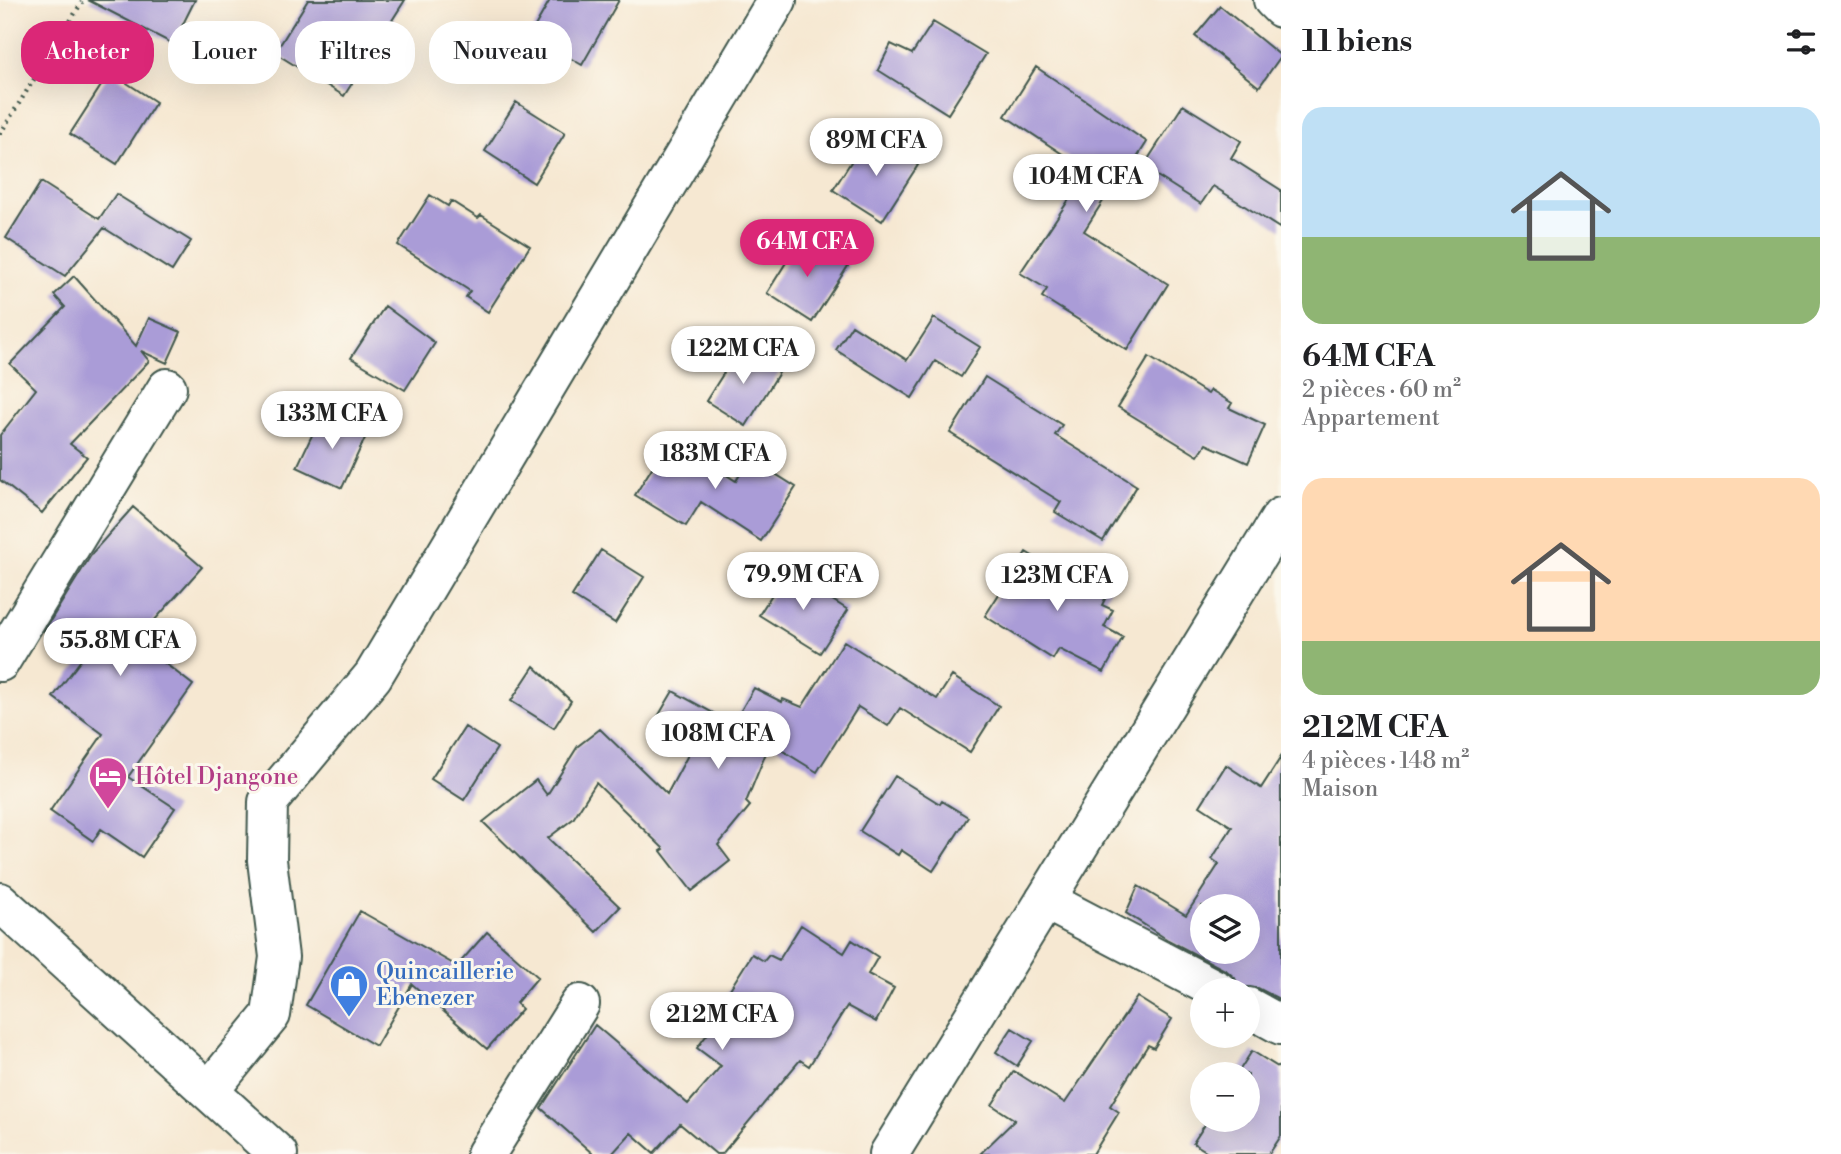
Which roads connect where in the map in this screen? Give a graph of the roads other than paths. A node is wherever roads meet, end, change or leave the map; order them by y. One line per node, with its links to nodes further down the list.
1 (777, 0): 13 (street)
2 (1273, 0): 3 (street)
3 (1281, 8)
4 (167, 388): 6 (street)
5 (1281, 517): 7 (street)
6 (0, 662)
7 (1045, 900): 9 (street); 16 (street)
8 (0, 902): 13 (street)
9 (1194, 978)
10 (580, 1004): 15 (street)
11 (1260, 1014): 12 (street)
12 (1281, 1025)
13 (209, 1091): 14 (street)
14 (278, 1154)
15 (486, 1154)
16 (889, 1154)

